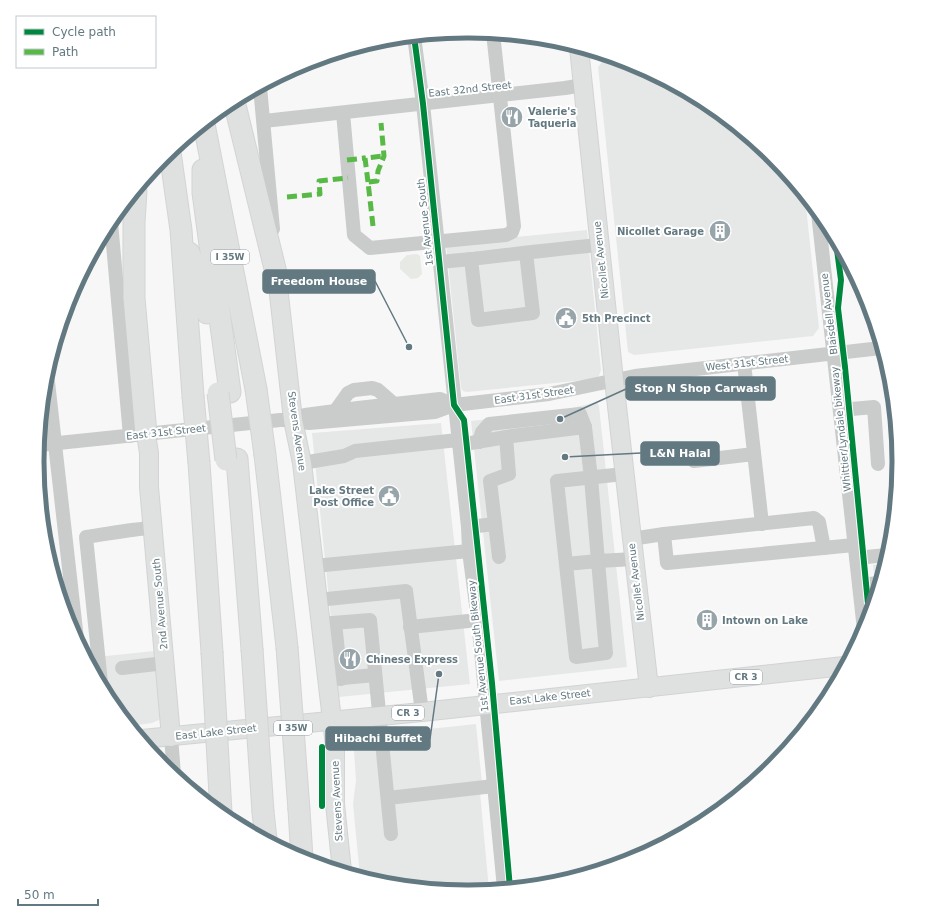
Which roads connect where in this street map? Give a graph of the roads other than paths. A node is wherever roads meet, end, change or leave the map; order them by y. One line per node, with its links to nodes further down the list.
1 (494, 39): 6 (street)
2 (415, 42): 7 (street, 1st Avenue South)
3 (580, 53): 4 (main road, Nicollet Avenue)
4 (583, 85): 6 (street, East 32nd Street); 19 (main road, Nicollet Avenue)
5 (261, 93): 10 (street, Stevens Avenue)
6 (499, 95): 7 (street, East 32nd Street); 18 (street)
7 (423, 104): 9 (street, East 32nd Street); 18 (street, 1st Avenue South)
8 (236, 107): 23 (highway)
9 (342, 113): 10 (street, East 32nd Street); 18 (street)
10 (264, 121): 23 (street, Stevens Avenue)
11 (205, 130): 90 (highway, I 35W, bridge)
12 (204, 131): 28 (highway)
13 (171, 160): 16 (highway)
14 (135, 200): 34 (highway)
15 (819, 225): 25 (street, Blaisdell Avenue)
16 (181, 230): 28 (highway); 85 (highway, bridge)
17 (111, 233): 34 (street, 2nd Avenue South)
18 (438, 242): 22 (street, 1st Avenue South)
19 (600, 245): 20 (street); 27 (main road, Nicollet Avenue)
20 (526, 253): 21 (street); 21 (street)
21 (471, 259): 22 (street)
22 (440, 262): 30 (street, 1st Avenue South)
23 (277, 277): 32 (main road, Stevens Avenue)
24 (876, 349): 25 (street, West 31st Street)
25 (834, 353): 26 (street, West 31st Street); 31 (street, Blaisdell Avenue)
26 (744, 363): 27 (street, West 31st Street); 40 (street)
27 (614, 380): 30 (street, East 31st Street); 44 (main road, Nicollet Avenue)
28 (224, 392): 86 (highway)
29 (50, 396): 38 (street)
30 (454, 405): 32 (street, East 31st Street); 32 (street, East 31st Street); 37 (street, 1st Avenue South)
31 (840, 410): 43 (street); 54 (street, Blaisdell Avenue)
32 (293, 420): 34 (street, East 31st Street); 42 (main road, Stevens Avenue)
33 (585, 427): 35 (street); 36 (street); 45 (street)
34 (138, 435): 38 (street, East 31st Street); 48 (main road, 2nd Avenue South)
35 (506, 437): 36 (street); 46 (street)
36 (480, 442): 37 (street)
37 (459, 443): 42 (street); 49 (street, 1st Avenue South)
38 (56, 444): 39 (street, East 31st Street); 65 (street)
39 (45, 445)
40 (754, 454): 41 (street); 47 (street)
41 (694, 460)
42 (302, 463): 60 (main road, Stevens Avenue)
43 (878, 464)
44 (624, 474): 45 (street); 51 (main road, Nicollet Avenue)
45 (591, 478): 58 (street); 59 (street)
46 (495, 524): 49 (street); 56 (street)
47 (762, 524): 50 (street); 52 (street)
48 (153, 528): 69 (main road, 2nd Avenue South); 72 (street)
49 (468, 528): 53 (street, 1st Avenue South)
50 (664, 534): 51 (street); 52 (street)
51 (631, 539): 57 (main road, Nicollet Avenue)
52 (824, 548): 54 (street)
53 (469, 551): 60 (street); 66 (street, 1st Avenue South)
54 (855, 552): 55 (street); 62 (street, Blaisdell Avenue)
55 (881, 554)
56 (499, 557)
57 (634, 559): 58 (street); 75 (main road, Nicollet Avenue)
58 (598, 561): 59 (street); 59 (street)
59 (566, 564)
60 (314, 566): 63 (main road, Stevens Avenue)
61 (873, 584): 62 (street)
62 (859, 585): 64 (street, Blaisdell Avenue)
63 (317, 600): 67 (main road, Stevens Avenue); 68 (street)
64 (862, 615)
65 (75, 618)
66 (478, 620): 68 (street); 76 (street, 1st Avenue South)
67 (327, 624): 73 (street); 74 (main road, Stevens Avenue)
68 (410, 627): 77 (street)
69 (165, 663): 71 (street); 80 (main road, 2nd Avenue South)
70 (838, 667): 75 (main road, CR 3)
71 (122, 668)
72 (100, 671)
73 (376, 675): 74 (street); 78 (street)
74 (333, 679): 79 (main road, Stevens Avenue)
75 (648, 688): 76 (main road, East Lake Street / CR 3)
76 (486, 704): 77 (main road, East Lake Street / CR 3); 83 (street, 1st Avenue South)
77 (422, 712): 78 (main road, East Lake Street / CR 3)
78 (379, 716): 79 (main road, East Lake Street / CR 3); 84 (street)
79 (331, 721): 80 (main road, East Lake Street / CR 3); 91 (main road, Stevens Avenue)
80 (171, 737): 81 (main road, East Lake Street / CR 3); 82 (street, 2nd Avenue South)
81 (148, 739)
82 (173, 765)
83 (494, 786): 84 (street); 92 (street, 1st Avenue South)
84 (388, 798): 89 (street)
85 (221, 805)
86 (259, 812): 87 (highway); 88 (highway)
87 (257, 828)
88 (264, 832)
89 (391, 834)
90 (302, 851)
91 (341, 866)
92 (504, 883)

